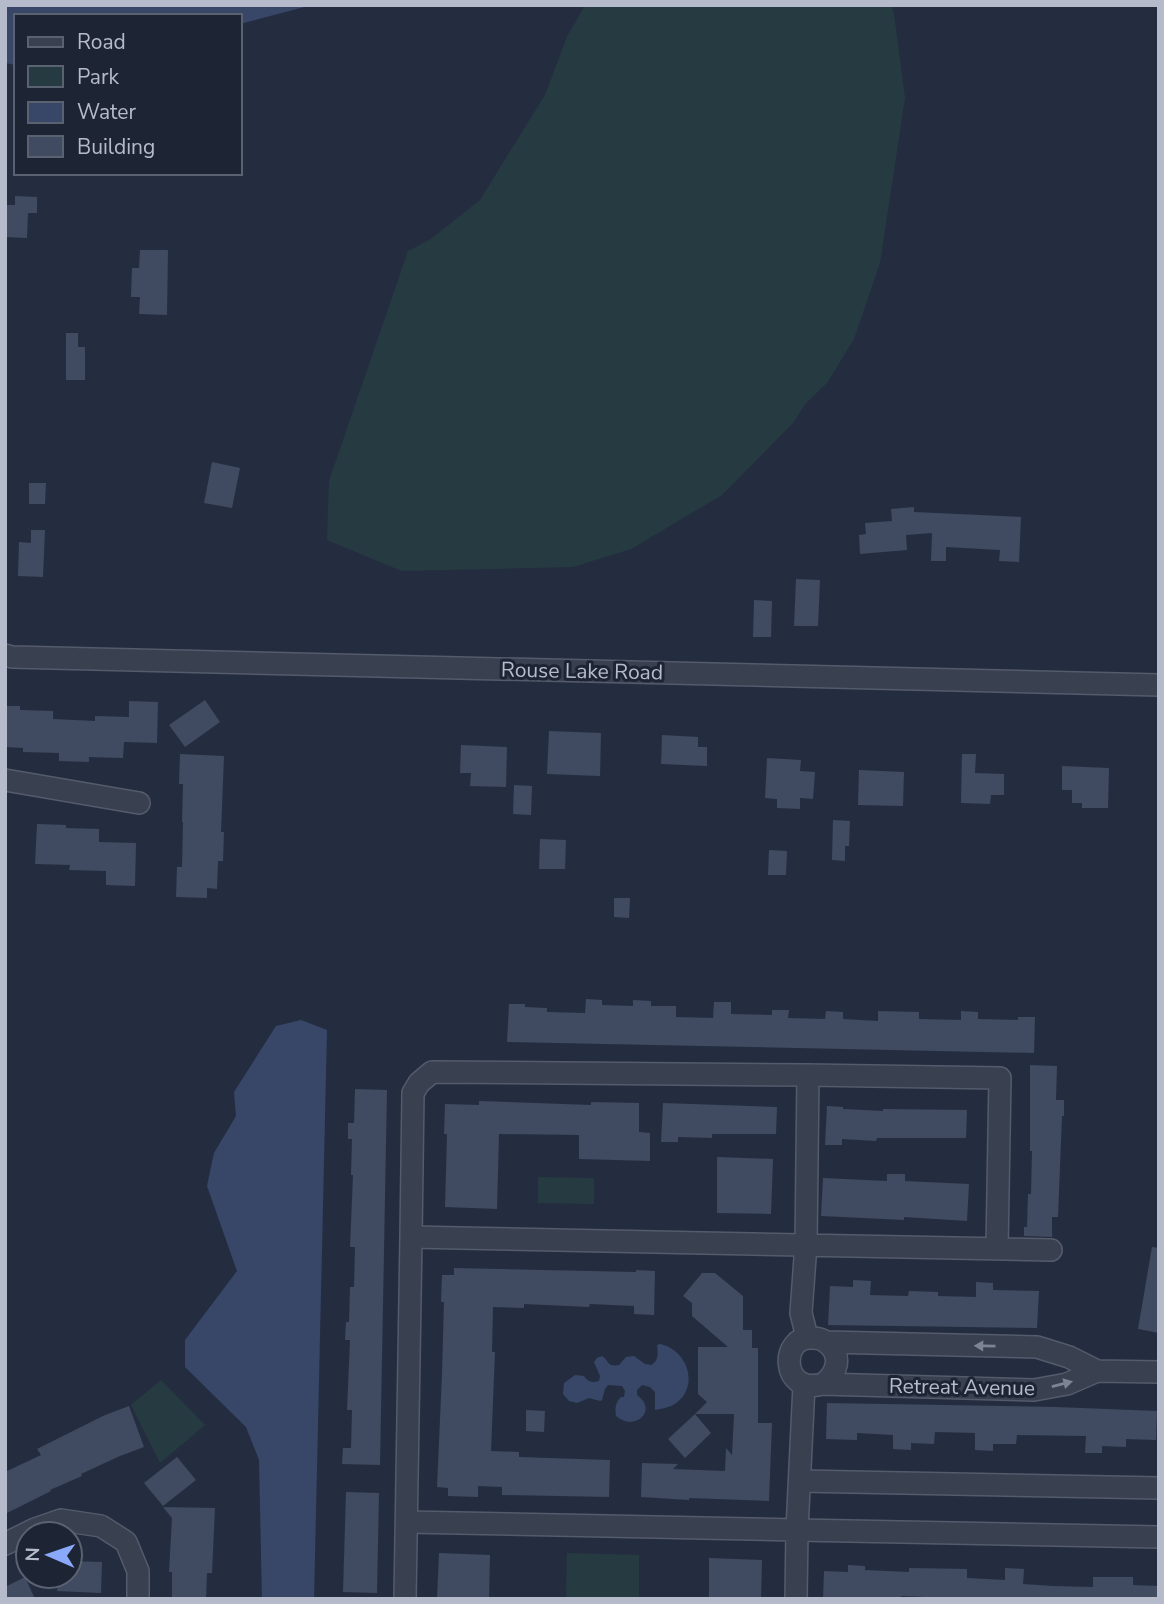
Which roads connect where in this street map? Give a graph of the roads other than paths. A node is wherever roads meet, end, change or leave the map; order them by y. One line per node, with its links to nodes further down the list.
1 (5, 655): 2 (street, Rouse Lake Road)
2 (1159, 685)
3 (5, 779): 4 (street)
4 (139, 803)
5 (808, 1075): 6 (street); 7 (street); 8 (street)
6 (411, 1237): 7 (street); 16 (street)
7 (806, 1244): 8 (street); 10 (street)
8 (997, 1248): 9 (street)
9 (1051, 1250)
10 (817, 1340): 11 (street, Retreat Avenue, one-way to 10); 13 (street); 13 (street)
11 (1097, 1371): 12 (street, Retreat Avenue); 13 (street, Retreat Avenue, one-way to 11)
12 (1159, 1372)
13 (814, 1385): 14 (street)
14 (800, 1481): 15 (street); 17 (street)
15 (1159, 1489)
16 (407, 1522): 17 (street); 21 (street)
17 (797, 1530): 18 (street); 22 (street)
18 (1159, 1537)
19 (5, 1544): 20 (street)
20 (138, 1599)
21 (405, 1599)
22 (796, 1599)

